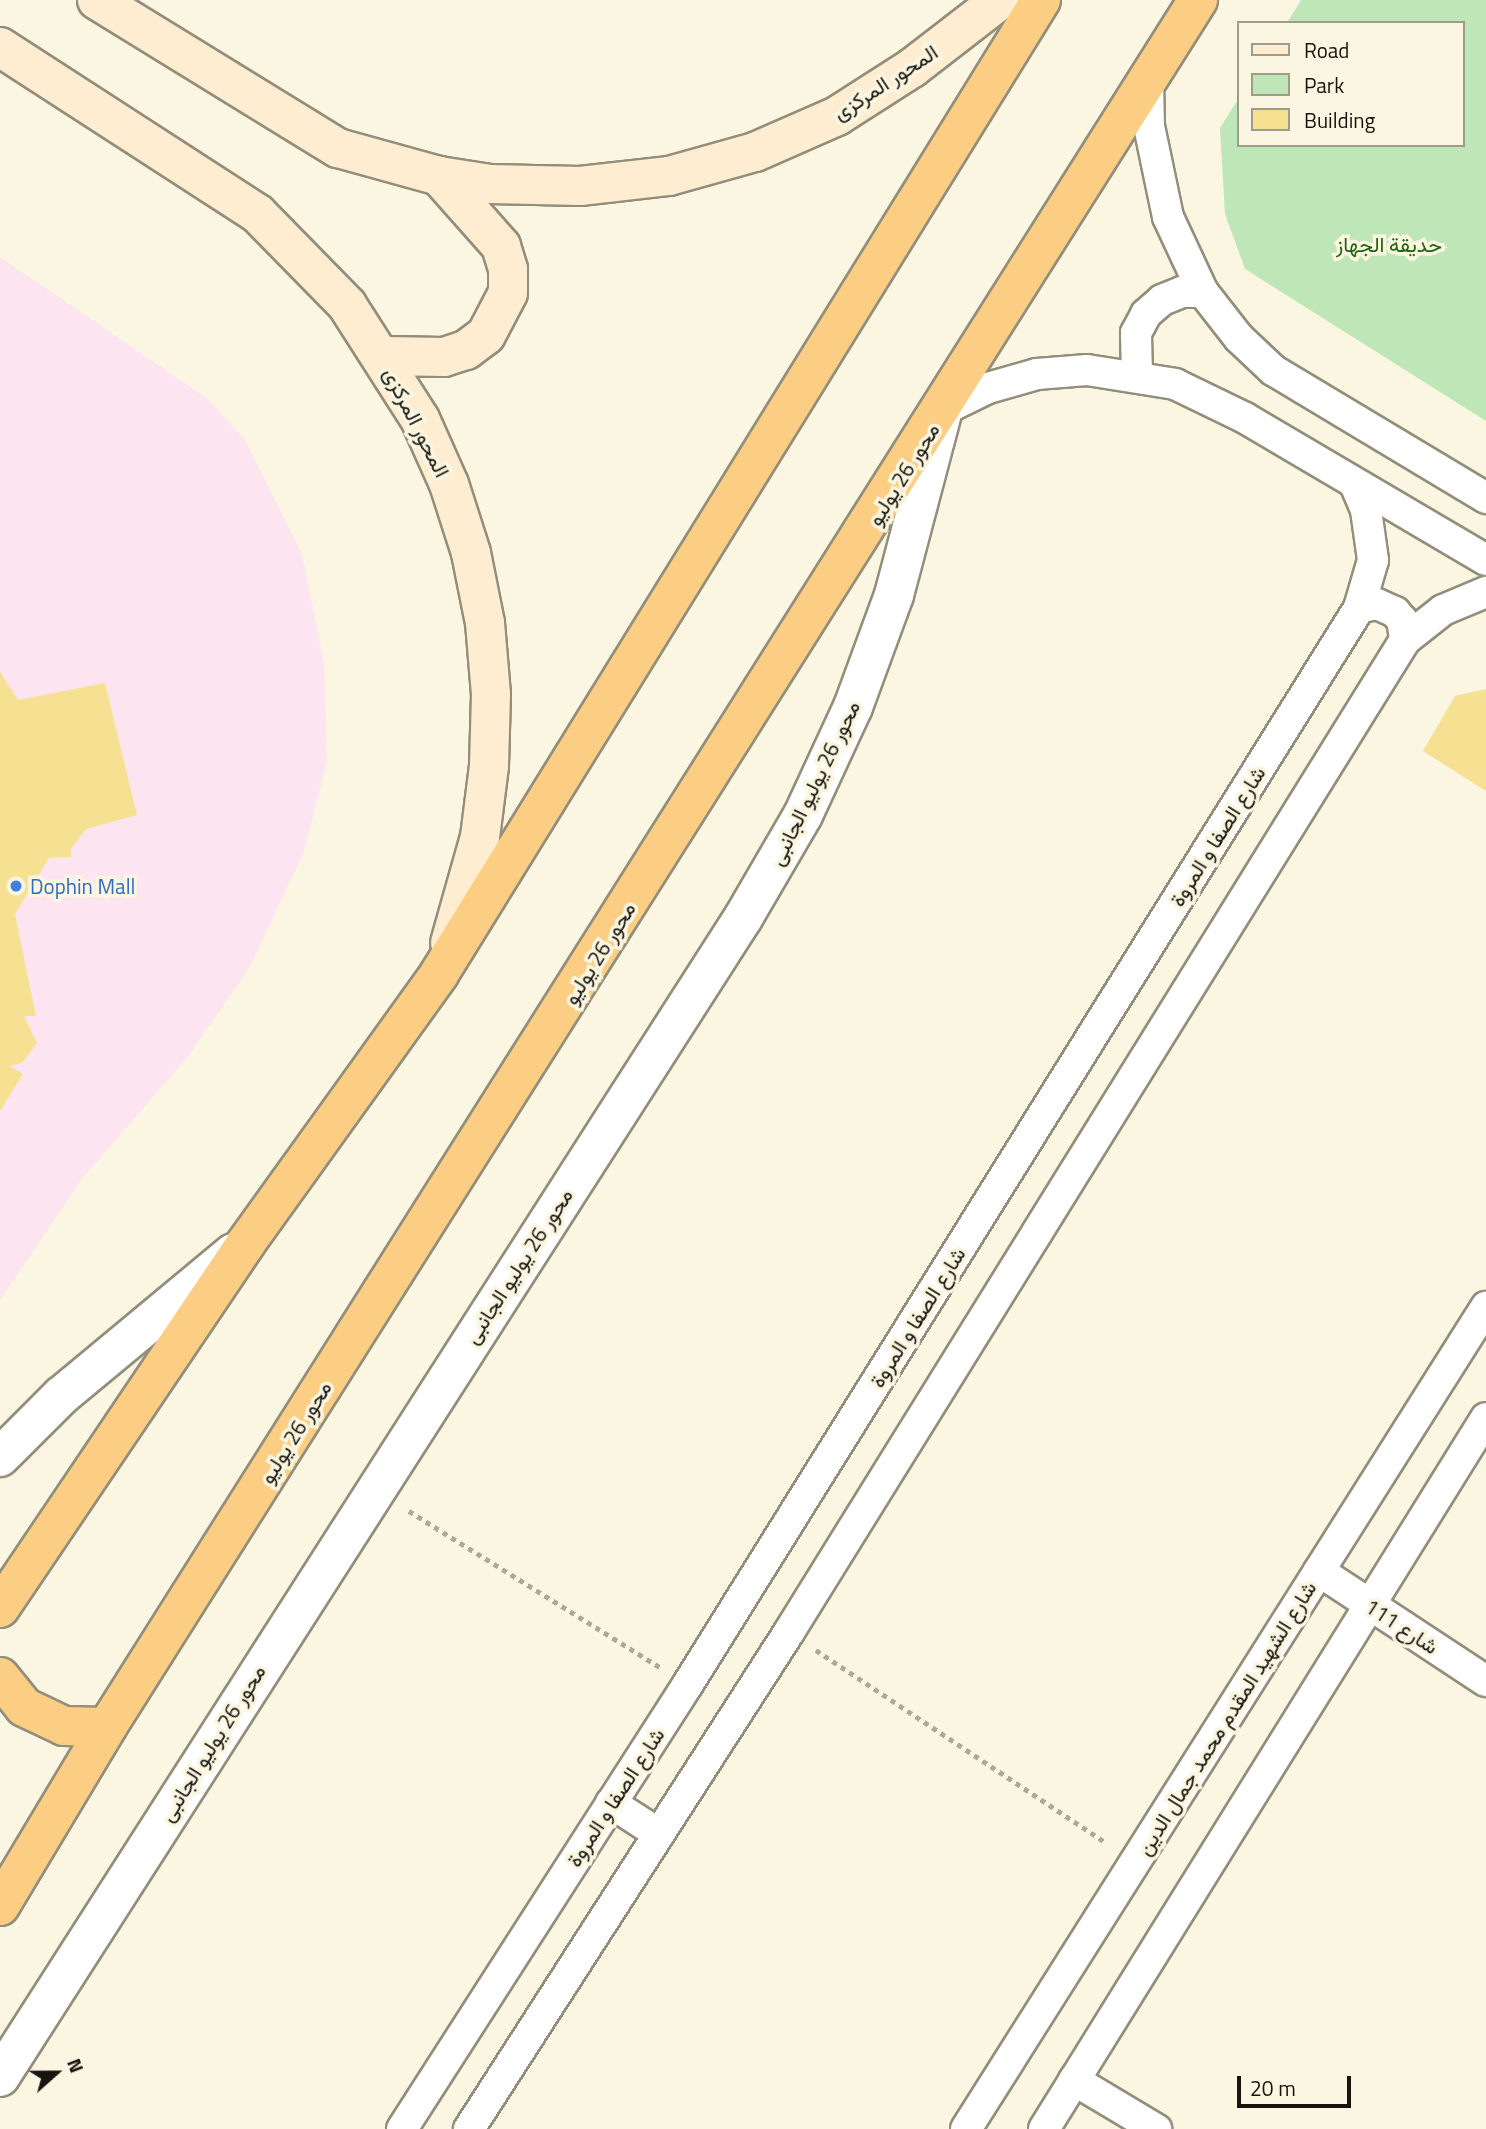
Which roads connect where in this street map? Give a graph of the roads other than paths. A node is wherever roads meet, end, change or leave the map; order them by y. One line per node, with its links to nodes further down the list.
1 (97, 0): 7 (main road, المحور المركزى)
2 (999, 0): 7 (main road, المحور المركزى)
3 (1041, 0): 18 (highway)
4 (1198, 0): 6 (highway, محور 26 يوليو)
5 (0, 47): 9 (main road, المحور المركزى)
6 (1148, 80): 8 (street); 11 (highway, محور 26 يوليو)
7 (439, 176): 9 (main road)
8 (1203, 292): 10 (street); 13 (street)
9 (384, 356): 18 (main road, المحور المركزى)
10 (1137, 375): 11 (street); 12 (street)
11 (943, 410): 28 (highway, محور 26 يوليو); 32 (street, محور 26 يوليو الجانبى)
12 (1356, 487): 14 (street); 16 (street, شارع الصفا و المروة)
13 (1486, 498)
14 (1486, 560)
15 (1486, 592): 17 (street)
16 (1359, 608): 17 (street); 29 (street, شارع الصفا و المروة)
17 (1405, 640): 30 (street)
18 (439, 974): 19 (highway)
19 (246, 1243): 22 (street); 25 (highway)
20 (1486, 1307): 23 (street, شارع الشهيد المقدم محمد جمال الدين)
21 (1486, 1418): 24 (street)
22 (0, 1457)
23 (1319, 1571): 24 (street, شارع 111); 36 (street, شارع الشهيد المقدم محمد جمال الدين)
24 (1367, 1603): 27 (street, شارع 111); 33 (street)
25 (0, 1608)
26 (0, 1677): 28 (highway)
27 (1486, 1681)
28 (107, 1727): 31 (highway, محور 26 يوليو)
29 (611, 1803): 30 (street); 34 (street, شارع الصفا و المروة)
30 (659, 1834): 35 (street)
31 (0, 1906)
32 (0, 2077)
33 (1074, 2080): 37 (street); 38 (street)
34 (402, 2129)
35 (469, 2129)
36 (966, 2129)
37 (1044, 2129)
38 (1156, 2129)

